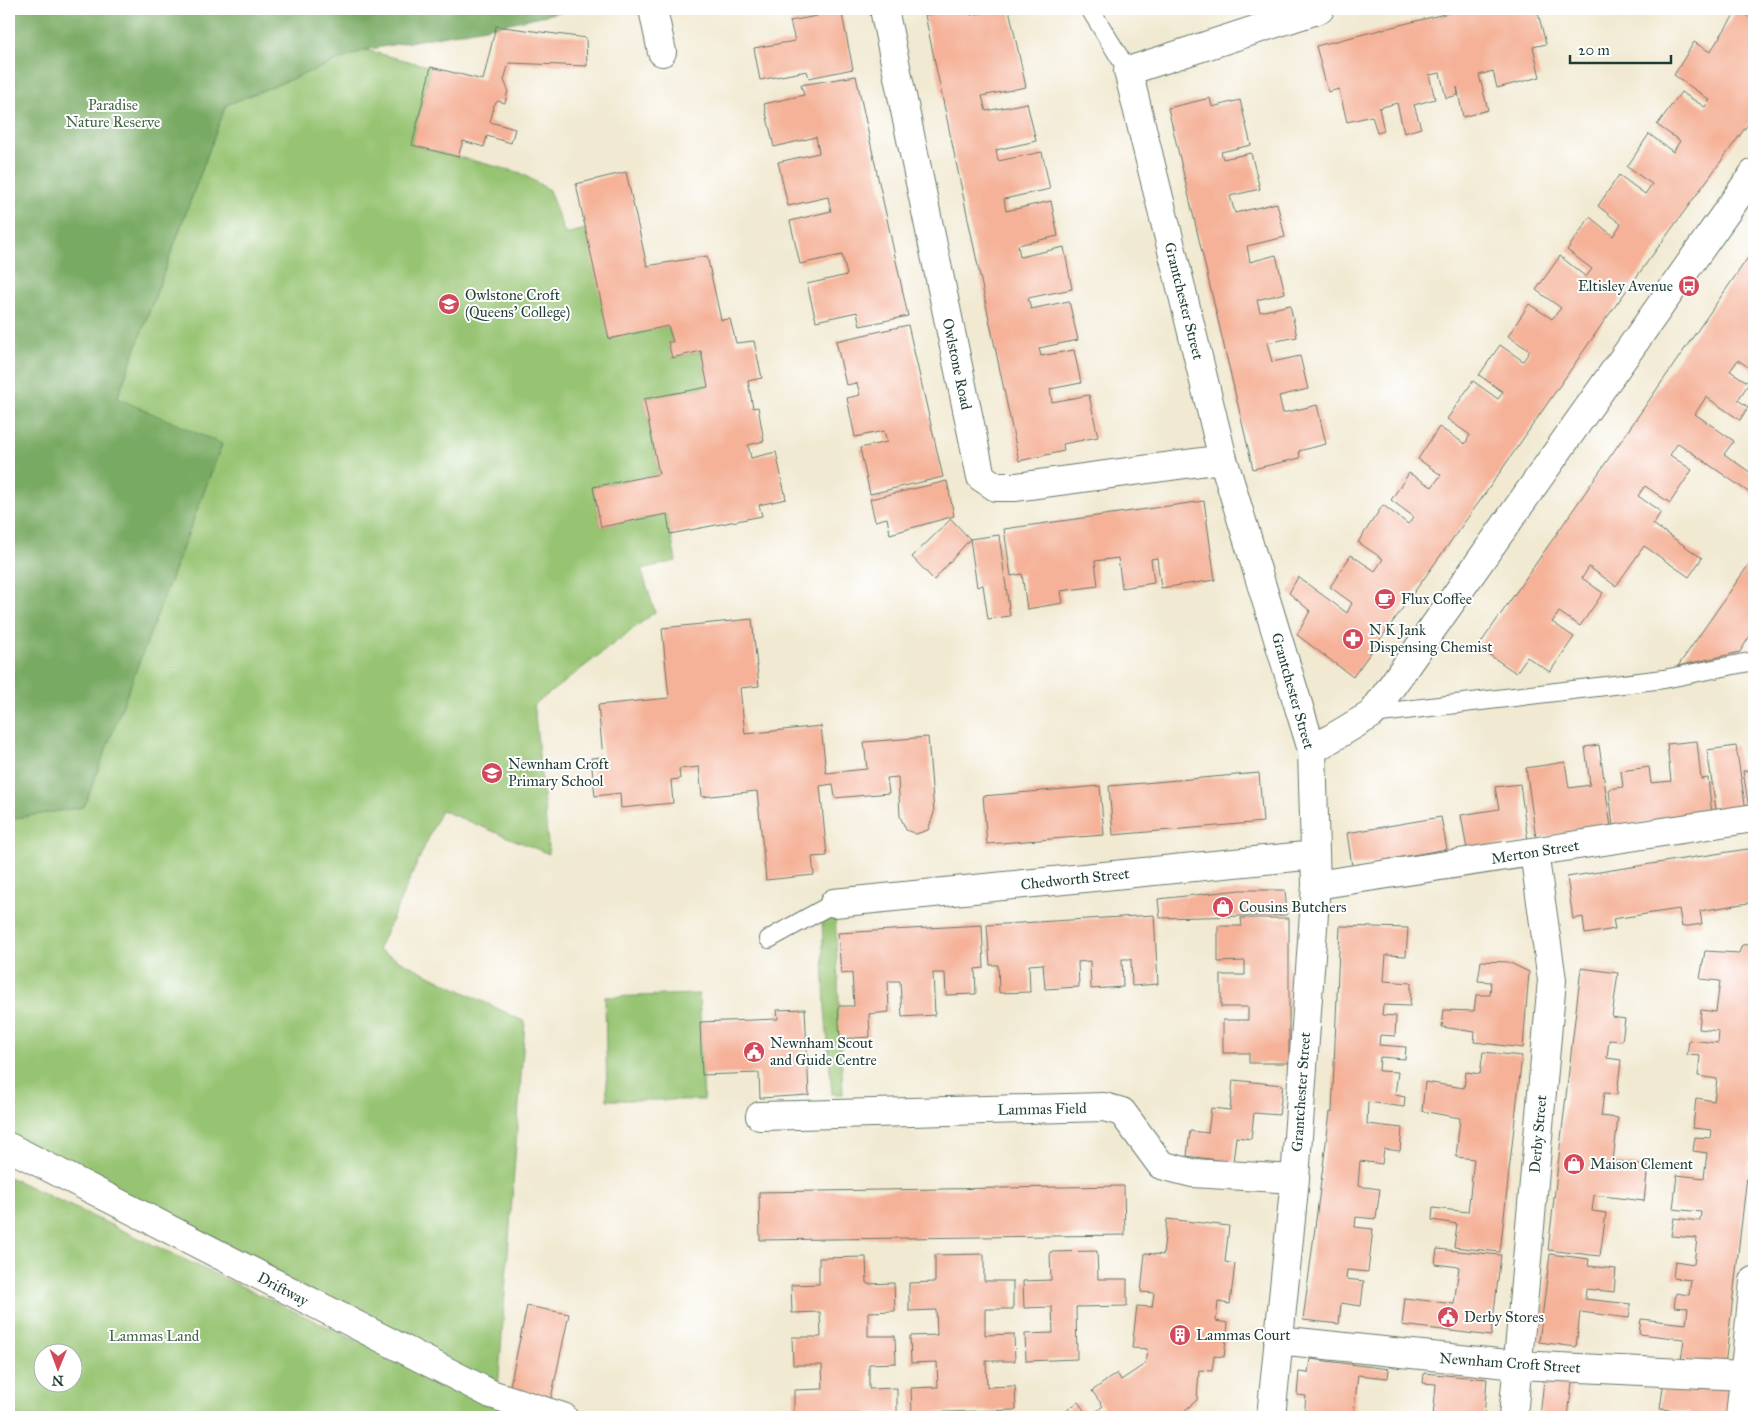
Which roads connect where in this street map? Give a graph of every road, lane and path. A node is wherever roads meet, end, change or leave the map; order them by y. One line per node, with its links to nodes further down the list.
1 (652, 9): 5 (street)
2 (884, 9): 8 (street, Owlstone Road)
3 (1090, 9): 6 (lane)
4 (1320, 9): 6 (street)
5 (662, 52)
6 (1128, 71): 8 (street, Grantchester Street)
7 (1754, 173): 10 (street)
8 (1223, 459): 11 (street, Grantchester Street)
9 (1754, 661): 10 (lane)
10 (1372, 714): 11 (street)
11 (1312, 750): 14 (street, Grantchester Street)
12 (1754, 818): 13 (street, Merton Street)
13 (1534, 852): 15 (street, Merton Street); 23 (street, Derby Street)
14 (1316, 855): 15 (street, Grantchester Street); 16 (street, Chedworth Street)
15 (1316, 885): 20 (street, Grantchester Street)
16 (834, 903): 17 (lane)
17 (769, 939)
18 (760, 1116): 20 (street, Lammas Field)
19 (9, 1147): 25 (street, Driftway)
20 (1295, 1180): 22 (street, Grantchester Street)
21 (1754, 1281): 24 (street)
22 (1278, 1340): 23 (street, Newnham Croft Street); 26 (street, Grantchester Street)
23 (1517, 1365): 24 (street, Newnham Croft Street); 27 (street, Derby Street)
24 (1744, 1376): 28 (street)
25 (562, 1417)
26 (1271, 1417)
27 (1513, 1417)
28 (1740, 1417)

